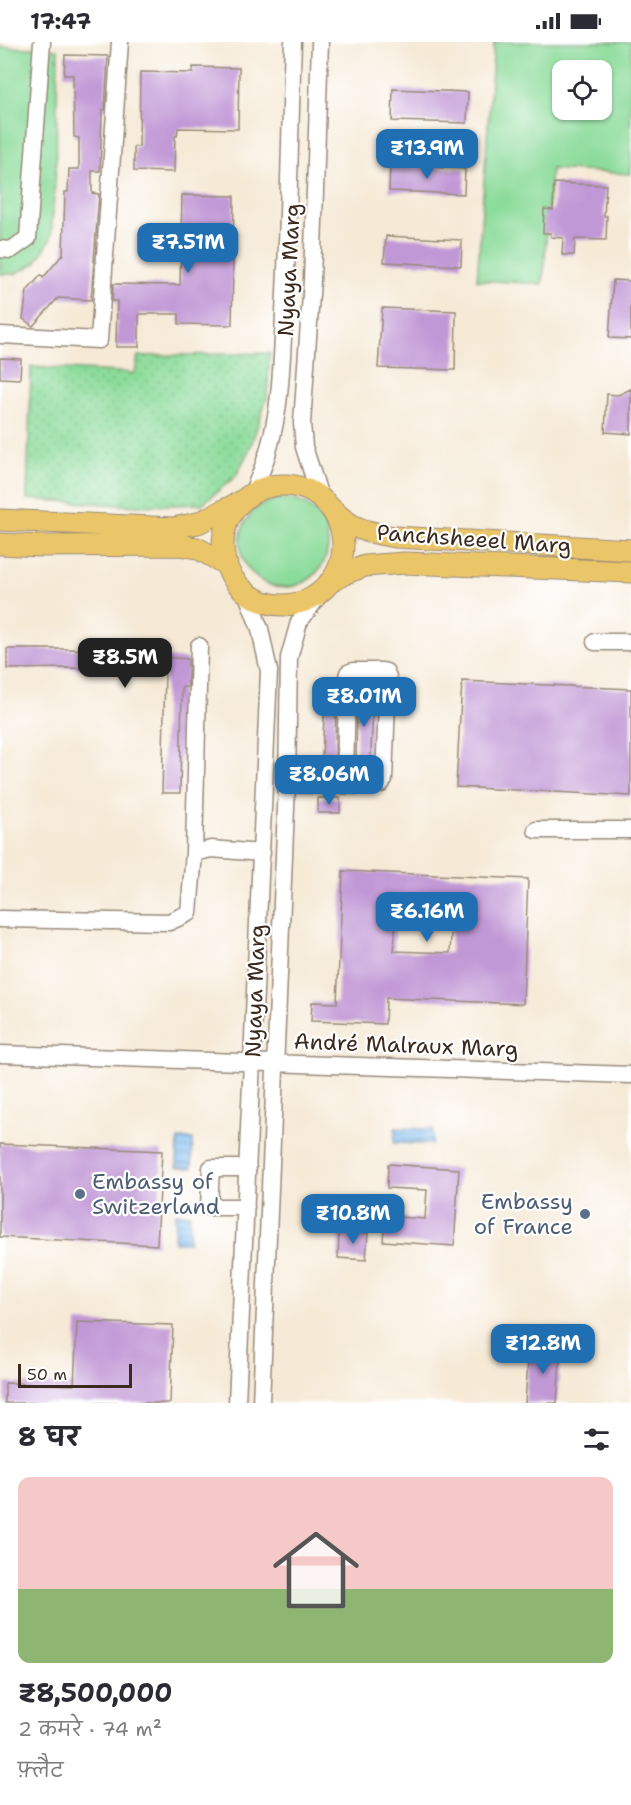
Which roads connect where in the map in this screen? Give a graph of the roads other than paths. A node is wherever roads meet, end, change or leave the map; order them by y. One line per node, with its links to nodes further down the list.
1 (42, 42): 5 (street)
2 (120, 42): 6 (street)
3 (292, 42): 7 (street, Nyaya Marg)
4 (320, 42): 8 (street, Nyaya Marg)
5 (0, 249)
6 (0, 335)
7 (248, 496): 8 (main road); 9 (main road); 12 (main road)
8 (323, 500): 11 (main road, Panchsheeel Marg); 14 (main road)
9 (0, 520)
10 (0, 544): 12 (main road)
11 (631, 550)
12 (226, 565): 15 (main road)
13 (631, 572): 14 (main road)
14 (326, 586): 15 (main road); 19 (street, Nyaya Marg)
15 (246, 592): 24 (street, Nyaya Marg)
16 (596, 642): 17 (street)
17 (631, 642)
18 (199, 646): 23 (street)
19 (287, 784): 20 (street); 28 (street, Nyaya Marg)
20 (345, 785): 20 (street)
21 (536, 830): 22 (street)
22 (631, 830)
23 (194, 853): 24 (street); 25 (street)
24 (262, 853): 27 (street, Nyaya Marg)
25 (0, 919)
26 (0, 1054): 27 (street, André Malraux Marg)
27 (252, 1063): 28 (street, André Malraux Marg); 30 (street, Nyaya Marg)
28 (275, 1064): 29 (street, André Malraux Marg); 33 (street, Nyaya Marg)
29 (631, 1075)
30 (248, 1168): 31 (street, Nyaya Marg); 31 (street)
31 (246, 1207): 32 (street, Nyaya Marg)
32 (237, 1403)
33 (261, 1403)

